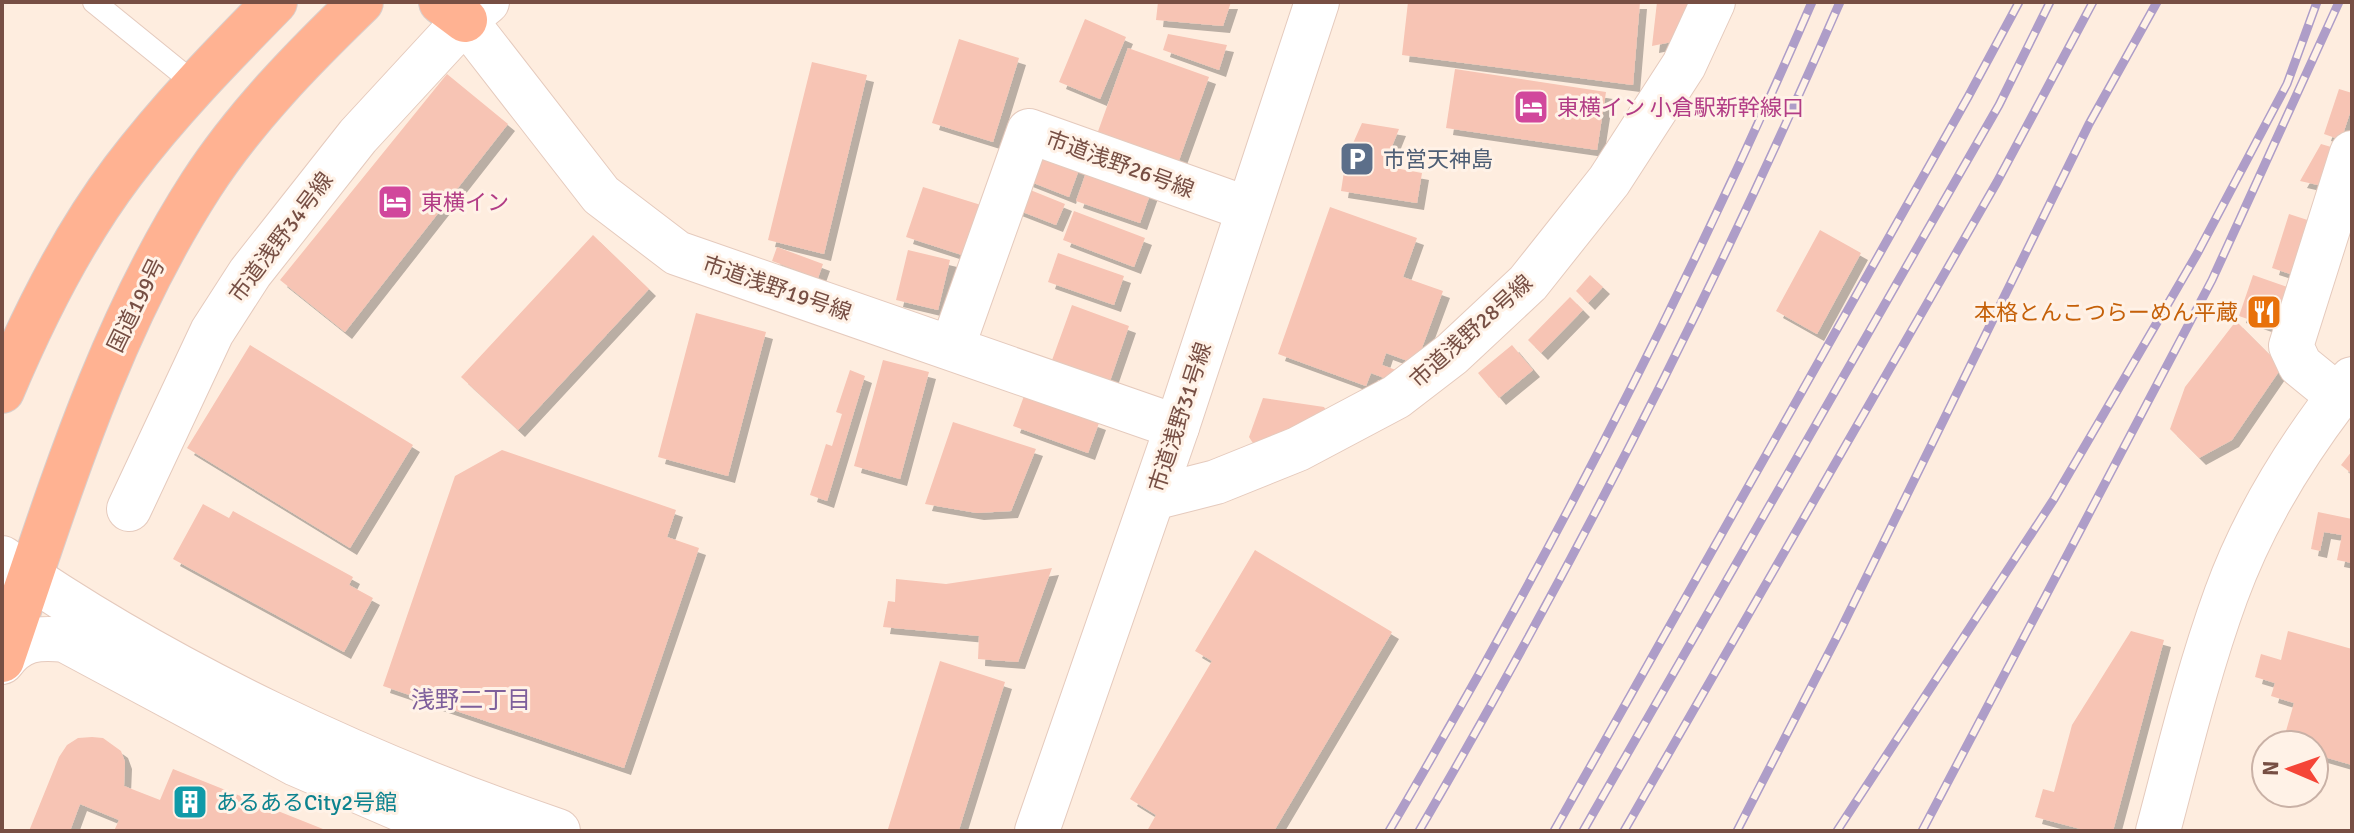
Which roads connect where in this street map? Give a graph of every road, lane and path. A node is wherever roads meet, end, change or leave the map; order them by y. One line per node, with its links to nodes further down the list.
1 (94, 2): 7 (lane)
2 (275, 2): 7 (highway)
3 (361, 2): 16 (highway, 国道199号)
4 (1317, 2): 9 (street, 市道浅野31号線)
5 (1713, 2): 14 (street, 市道浅野28号線)
6 (464, 8): 10 (street, 市道浅野19号線); 15 (street, 市道浅野34号線)
7 (195, 84): 12 (highway)
8 (2352, 153): 11 (street)
9 (1248, 209): 10 (street, 市道浅野26号線); 13 (street, 市道浅野31号線)
10 (952, 348): 13 (street, 市道浅野19号線)
11 (2345, 388): 21 (street)
12 (2, 391)
13 (1177, 427): 14 (street, 市道浅野31号線)
14 (1153, 498): 20 (street, 市道浅野31号線)
15 (129, 509)
16 (12, 570): 17 (highway, 国道199号); 19 (street)
17 (2, 661): 18 (street)
18 (542, 831)
19 (558, 831)
20 (1037, 831)
21 (2158, 831)

